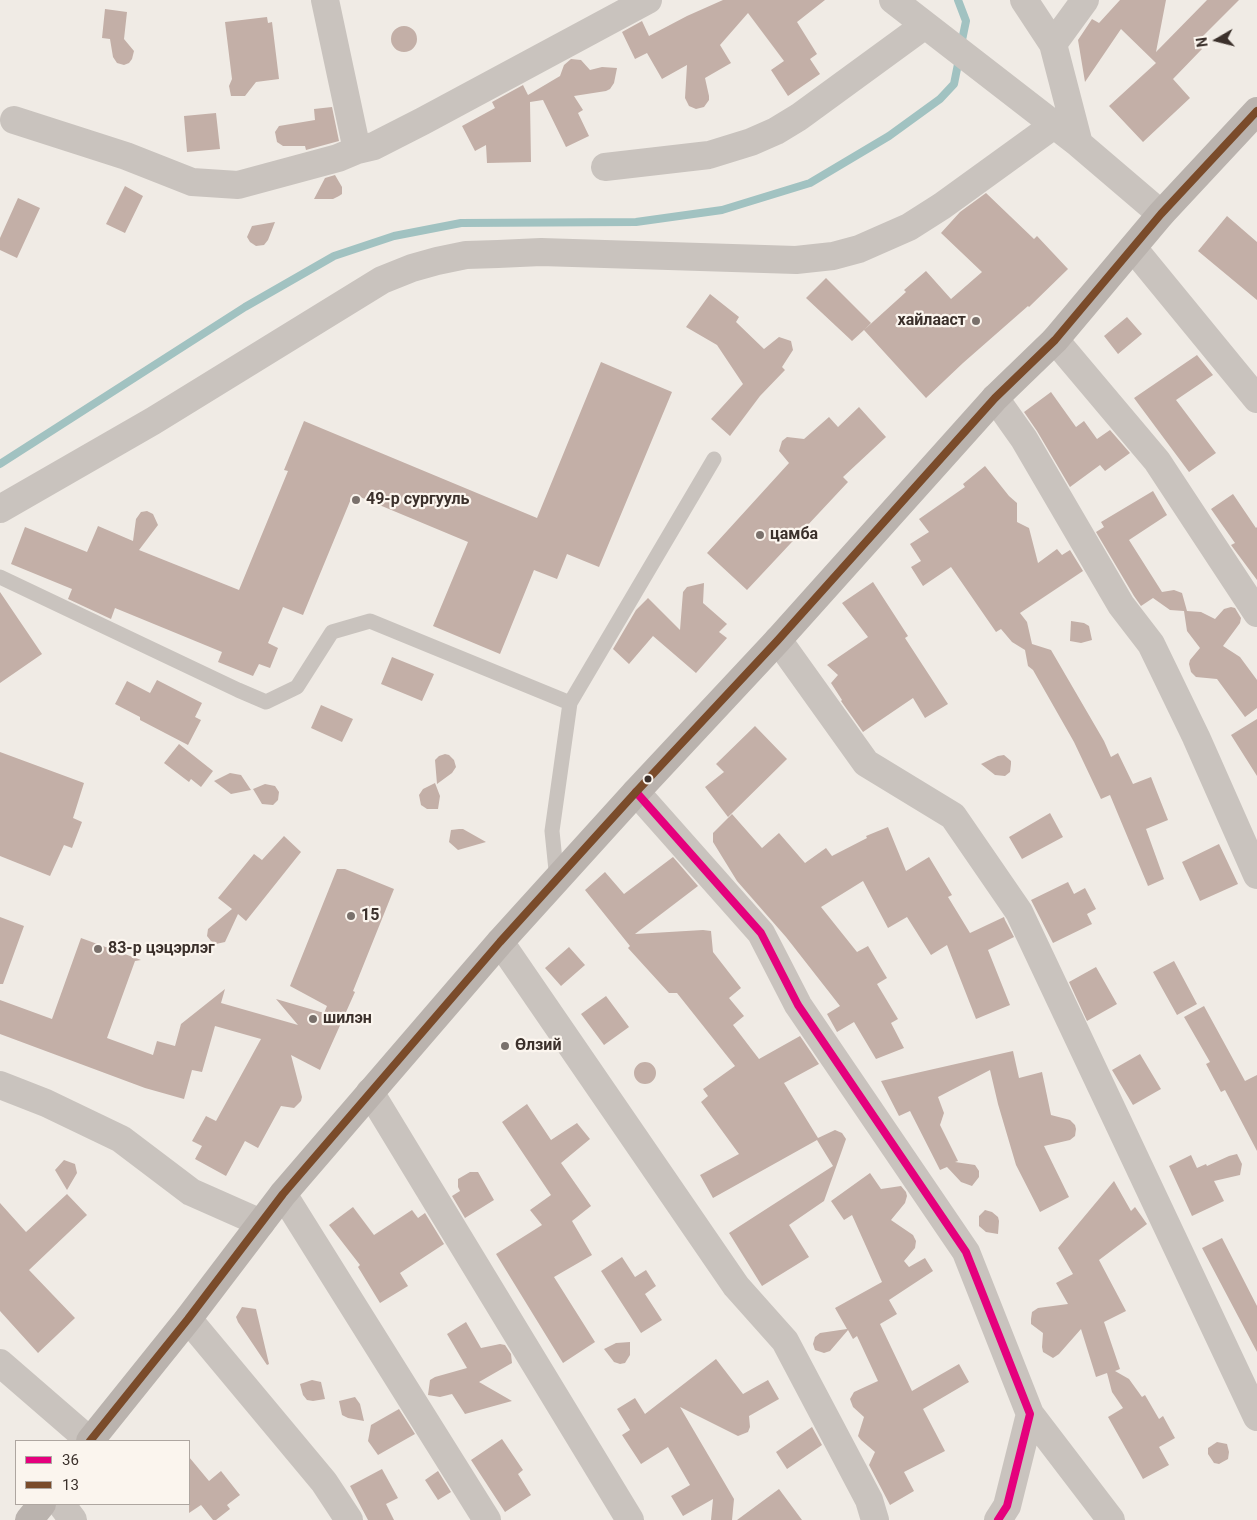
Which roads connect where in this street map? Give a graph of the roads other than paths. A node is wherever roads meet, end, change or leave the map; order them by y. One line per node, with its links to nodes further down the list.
1 (325, 0): 12 (street)
2 (648, 0): 12 (street)
3 (893, 0): 6 (street)
4 (1024, 0): 7 (street)
5 (1085, 0): 7 (street)
6 (925, 25): 10 (street); 13 (street)
7 (1053, 44): 11 (street)
8 (1257, 111): 14 (main road)
9 (14, 120): 12 (street)
10 (1054, 125): 11 (street); 20 (street)
11 (1079, 144): 14 (street)
12 (357, 150)
13 (605, 167)
14 (1161, 214): 15 (main road)
15 (1132, 248): 16 (main road); 18 (street)
16 (1055, 340): 17 (main road); 22 (street)
17 (995, 398): 23 (main road); 26 (street)
18 (1257, 399)
19 (714, 459): 24 (lane)
20 (0, 509)
21 (0, 577): 24 (lane)
22 (1257, 613)
23 (778, 640): 25 (main road); 36 (street)
24 (570, 703): 27 (lane)
25 (636, 792): 27 (main road); 35 (street)
26 (1257, 875)
27 (557, 880): 28 (main road)
28 (500, 942): 30 (main road); 46 (street)
29 (0, 1085): 32 (street)
30 (370, 1092): 31 (main road); 45 (street)
31 (283, 1194): 32 (main road); 44 (street)
32 (261, 1223): 33 (main road)
33 (188, 1319): 38 (main road); 43 (street)
34 (0, 1364): 37 (street)
35 (1030, 1414): 47 (street); 48 (street)
36 (1257, 1417)
37 (89, 1440)
38 (91, 1440)
39 (41, 1505): 41 (main road)
40 (62, 1505): 42 (street)
41 (28, 1520)
42 (73, 1520)
43 (349, 1520)
44 (487, 1520)
45 (630, 1520)
46 (875, 1520)
47 (998, 1520)
48 (1111, 1520)

